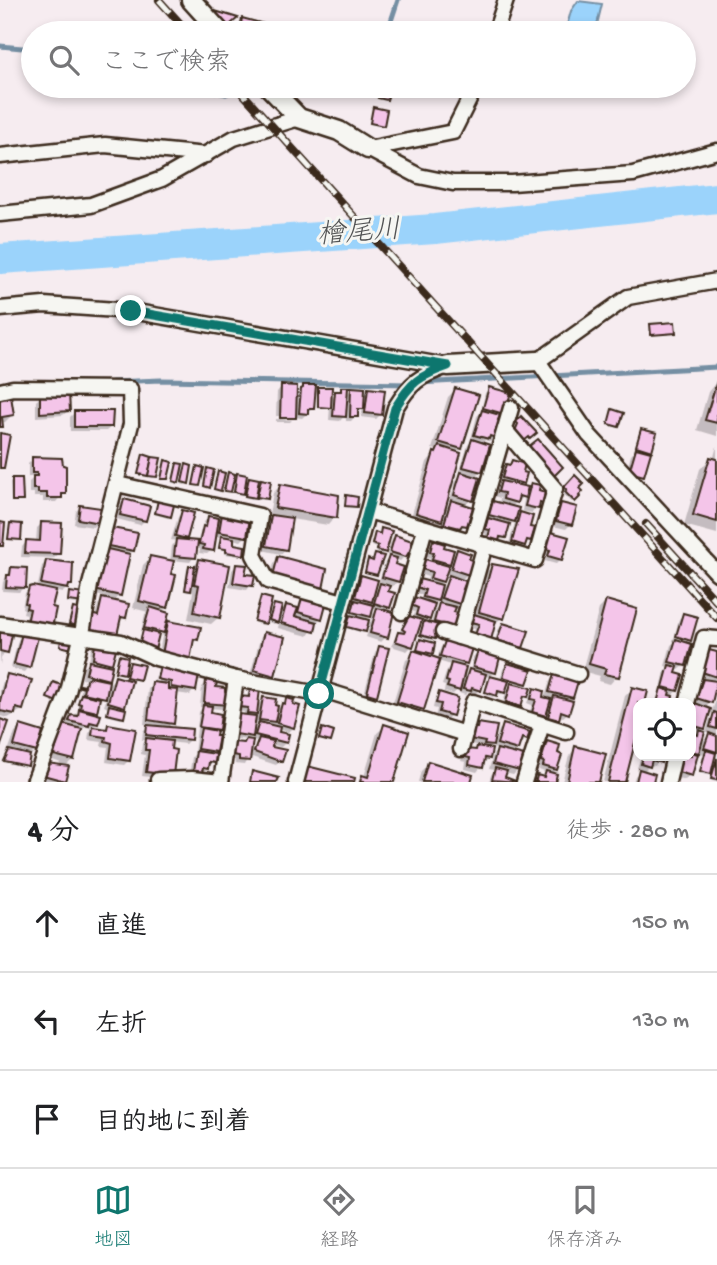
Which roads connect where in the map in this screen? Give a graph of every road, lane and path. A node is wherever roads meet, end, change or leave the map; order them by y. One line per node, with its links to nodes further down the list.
1 (191, 0): 3 (street)
2 (506, 0): 4 (street)
3 (210, 21)
4 (499, 21)
5 (280, 98): 7 (street)
6 (470, 98): 8 (street)
7 (299, 118): 8 (street); 10 (street)
8 (368, 149): 9 (street)
9 (717, 151)
10 (206, 155): 11 (street); 12 (street)
11 (0, 156)
12 (0, 214)
13 (717, 281): 15 (street)
14 (0, 309): 16 (street)
15 (538, 361): 16 (street); 24 (street)
16 (448, 366): 21 (street)
17 (0, 391): 20 (street)
18 (511, 408): 19 (street)
19 (505, 430): 23 (street); 23 (street)
20 (117, 484): 25 (street); 29 (street)
21 (368, 511): 22 (street); 25 (street)
22 (425, 528): 23 (street); 26 (street)
23 (479, 543): 30 (street)
24 (717, 572)
25 (344, 602): 36 (street)
26 (401, 612)
27 (0, 624): 29 (street)
28 (443, 632): 30 (street)
29 (82, 635): 34 (street); 45 (street)
30 (460, 637): 32 (street)
31 (717, 639): 37 (street)
32 (545, 664): 33 (street); 35 (street)
33 (578, 674)
34 (236, 679): 36 (street); 46 (street)
35 (541, 680)
36 (320, 691): 40 (street); 47 (street)
37 (688, 698)
38 (542, 724): 39 (street); 40 (street); 48 (street)
39 (566, 732)
40 (465, 734): 41 (street)
41 (461, 750)
42 (673, 761): 49 (street)
43 (158, 780): 44 (street)
44 (192, 781): 46 (street)
45 (34, 782)
46 (221, 782)
47 (296, 782)
48 (524, 782)
49 (668, 782)

